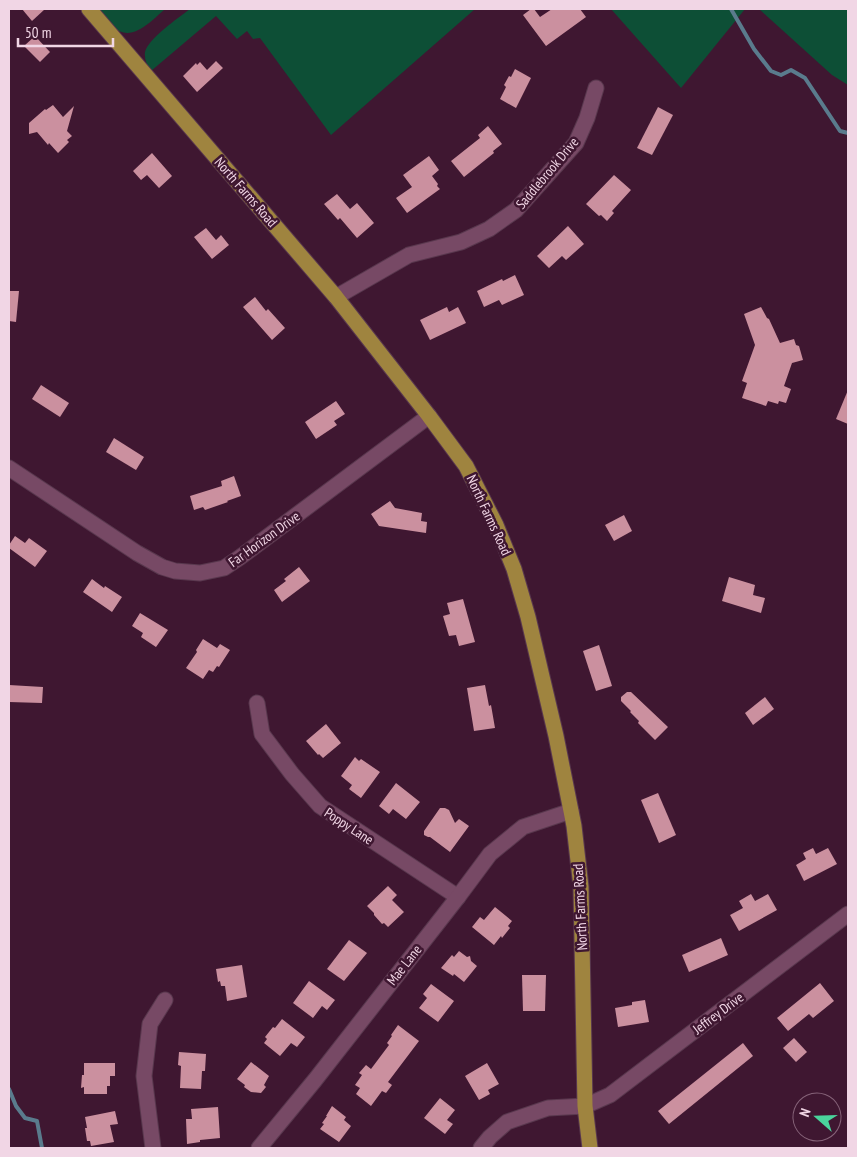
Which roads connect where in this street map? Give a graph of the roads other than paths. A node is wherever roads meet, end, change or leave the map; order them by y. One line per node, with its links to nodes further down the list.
1 (89, 9): 3 (main road, North Farms Road)
2 (596, 88): 3 (street, Saddlebrook Drive)
3 (336, 297): 4 (main road, North Farms Road)
4 (429, 416): 5 (street, Far Horizon Drive); 7 (main road, North Farms Road)
5 (9, 468)
6 (257, 703): 8 (street, Poppy Lane)
7 (571, 811): 8 (street, Mae Lane); 11 (main road, North Farms Road)
8 (458, 898): 13 (street, Mae Lane)
9 (848, 914): 11 (street, Jeffrey Drive)
10 (165, 1000): 12 (street)
11 (586, 1106): 14 (street); 15 (main road, North Farms Road)
12 (154, 1148)
13 (259, 1148)
14 (481, 1148)
15 (590, 1148)

